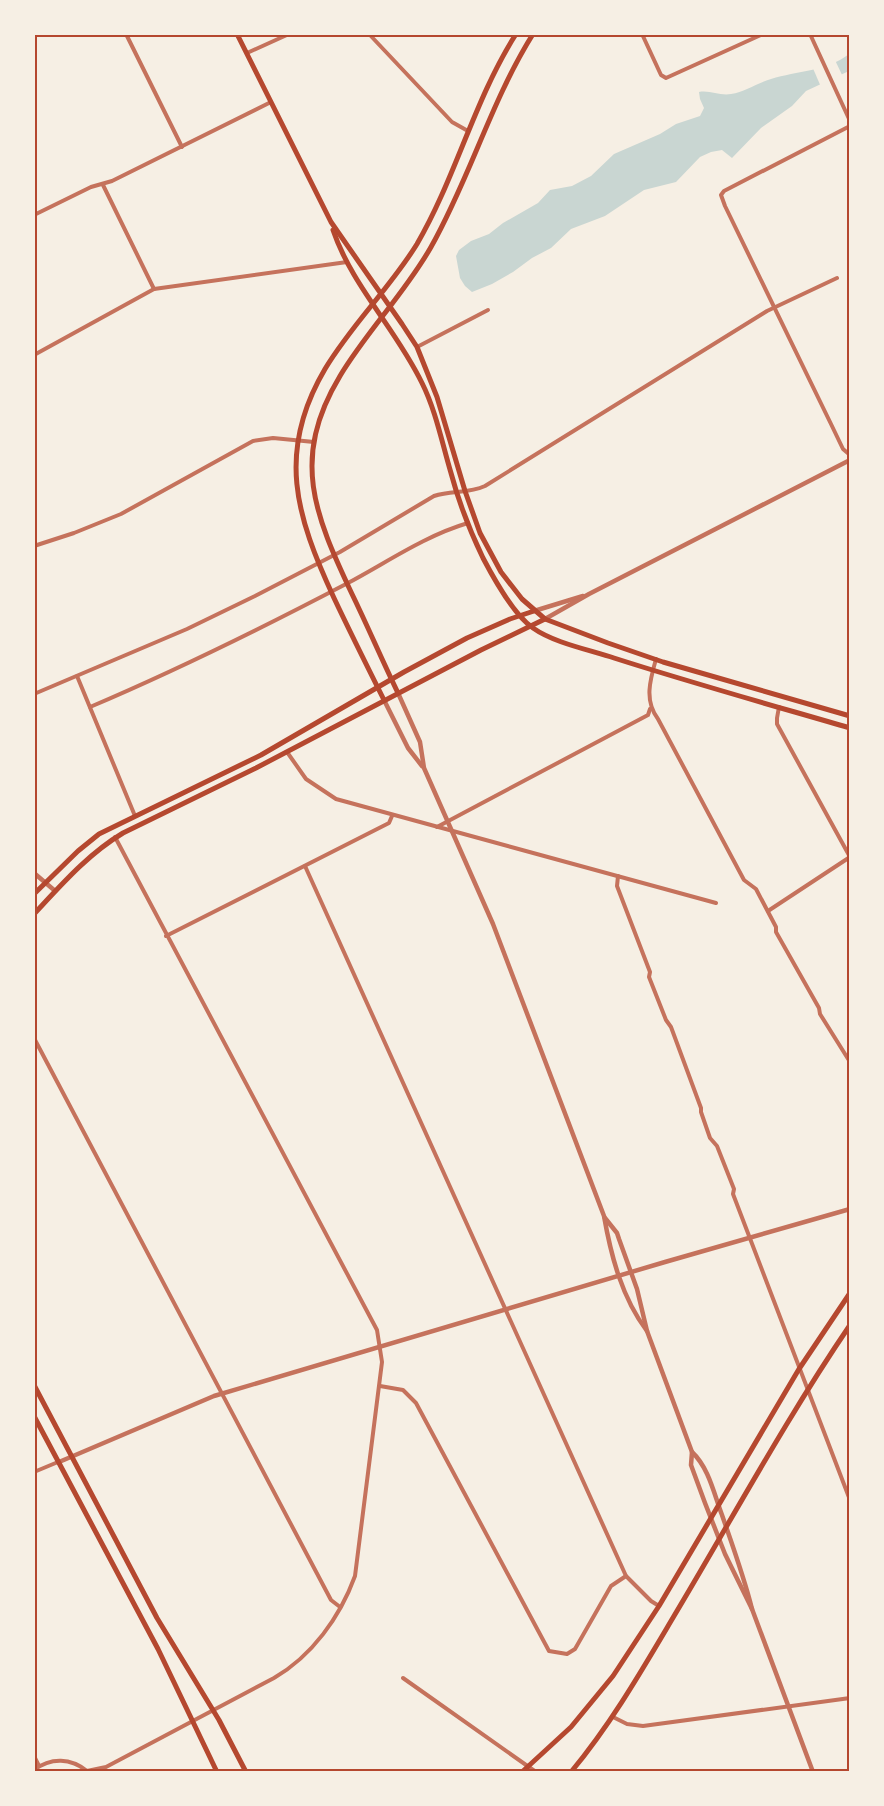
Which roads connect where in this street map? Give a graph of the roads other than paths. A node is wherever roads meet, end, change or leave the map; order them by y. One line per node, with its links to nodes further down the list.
1 (126, 34): 15 (street)
2 (237, 34): 10 (main road)
3 (289, 34): 10 (street)
4 (369, 34): 14 (street)
5 (516, 34): 14 (main road)
6 (533, 34): 24 (main road)
7 (642, 34): 8 (street)
8 (763, 34)
9 (810, 34): 12 (street)
10 (246, 53): 11 (main road)
11 (271, 102): 15 (street); 18 (main road)
12 (849, 121)
13 (849, 126): 25 (street)
14 (468, 131): 22 (main road)
15 (182, 147): 16 (street)
16 (103, 184): 17 (street); 21 (street)
17 (34, 215)
18 (331, 222): 19 (main road); 22 (main road)
19 (347, 262): 21 (street); 23 (main road)
20 (837, 278): 25 (street)
21 (154, 289): 29 (street)
22 (380, 294): 23 (main road); 24 (main road)
23 (373, 303): 27 (main road); 30 (main road)
24 (390, 308): 27 (main road); 28 (main road)
25 (775, 308): 32 (street); 34 (street)
26 (488, 310): 28 (street)
27 (383, 318): 31 (main road); 35 (main road)
28 (417, 347): 34 (main road)
29 (34, 355)
30 (298, 441): 31 (street); 37 (street); 39 (main road)
31 (314, 442): 38 (main road)
32 (849, 455)
33 (849, 460): 42 (street)
34 (465, 491): 35 (street); 43 (main road)
35 (456, 492): 36 (main road); 38 (street)
36 (468, 523): 40 (street); 44 (main road)
37 (34, 546)
38 (334, 555): 39 (street); 40 (main road)
39 (318, 563): 41 (main road); 49 (street)
40 (347, 584): 41 (street); 50 (main road)
41 (331, 592): 51 (main road); 55 (street)
42 (589, 594): 43 (street); 45 (street)
43 (534, 611): 44 (main road); 45 (main road)
44 (520, 615): 46 (main road); 50 (main road)
45 (545, 619): 46 (main road); 47 (main road)
46 (530, 626): 48 (main road); 52 (main road)
47 (656, 659): 48 (street); 58 (main road)
48 (653, 670): 56 (main road); 57 (street)
49 (77, 676): 53 (street); 55 (street)
50 (391, 679): 51 (main road); 52 (main road)
51 (378, 687): 54 (main road); 62 (main road)
52 (398, 693): 54 (main road); 61 (street)
53 (34, 694)
54 (384, 700): 60 (main road); 61 (street)
55 (90, 707): 62 (street)
56 (779, 707): 59 (main road); 68 (street)
57 (650, 709): 64 (street); 76 (street)
58 (849, 716)
59 (849, 728)
60 (287, 752): 63 (street); 67 (main road)
61 (424, 768): 64 (street)
62 (135, 816): 72 (main road)
63 (392, 816): 65 (street); 69 (street)
64 (447, 822): 65 (street); 66 (street)
65 (437, 827): 66 (street)
66 (452, 831): 71 (street); 82 (street)
67 (115, 837): 73 (main road); 78 (street)
68 (849, 857): 76 (street)
69 (305, 866): 78 (street); 87 (street)
70 (34, 873): 72 (street)
71 (618, 876): 75 (street); 83 (street)
72 (46, 882): 73 (street); 74 (main road)
73 (54, 890): 77 (main road)
74 (34, 894)
75 (716, 903)
76 (768, 911): 80 (street)
77 (34, 914)
78 (166, 936): 90 (street)
79 (34, 1038): 95 (street)
80 (849, 1062)
81 (849, 1210): 83 (street)
82 (604, 1216): 84 (street); 85 (street)
83 (750, 1237): 84 (street); 91 (street)
84 (631, 1272): 85 (street); 89 (street)
85 (619, 1276): 87 (street); 89 (street)
86 (849, 1293): 91 (main road)
87 (505, 1309): 90 (street); 108 (street)
88 (849, 1325): 94 (main road)
89 (647, 1331): 97 (street)
90 (381, 1346): 93 (street); 95 (street)
91 (799, 1369): 94 (street); 104 (main road)
92 (34, 1385): 98 (main road)
93 (380, 1386): 108 (street); 110 (street)
94 (807, 1388): 103 (street); 106 (main road)
95 (222, 1394): 98 (street); 110 (street)
96 (34, 1416): 99 (main road)
97 (692, 1452): 104 (street); 105 (street)
98 (73, 1456): 99 (street); 101 (main road)
99 (59, 1462): 100 (street); 102 (main road)
100 (34, 1472)
101 (91, 1492): 102 (main road); 115 (main road)
102 (79, 1498): 117 (main road)
103 (849, 1500)
104 (718, 1506): 105 (main road); 106 (street)
105 (711, 1519): 107 (street); 109 (main road)
106 (726, 1527): 107 (main road); 111 (street)
107 (719, 1540): 111 (street); 116 (main road)
108 (626, 1576): 109 (street)
109 (659, 1606): 120 (main road)
110 (340, 1607): 115 (street)
111 (752, 1609): 114 (street)
112 (403, 1678): 120 (street)
113 (849, 1698): 114 (street)
114 (788, 1706): 116 (street); 128 (street)
115 (213, 1710): 117 (street); 124 (main road)
116 (612, 1717): 127 (main road)
117 (192, 1722): 122 (street); 123 (main road)
118 (34, 1756): 119 (street)
119 (39, 1766): 121 (street); 122 (street)
120 (528, 1766): 125 (main road); 126 (street)
121 (34, 1770)
122 (87, 1771)
123 (216, 1772)
124 (246, 1772)
125 (522, 1772)
126 (536, 1772)
127 (572, 1772)
128 (813, 1772)

